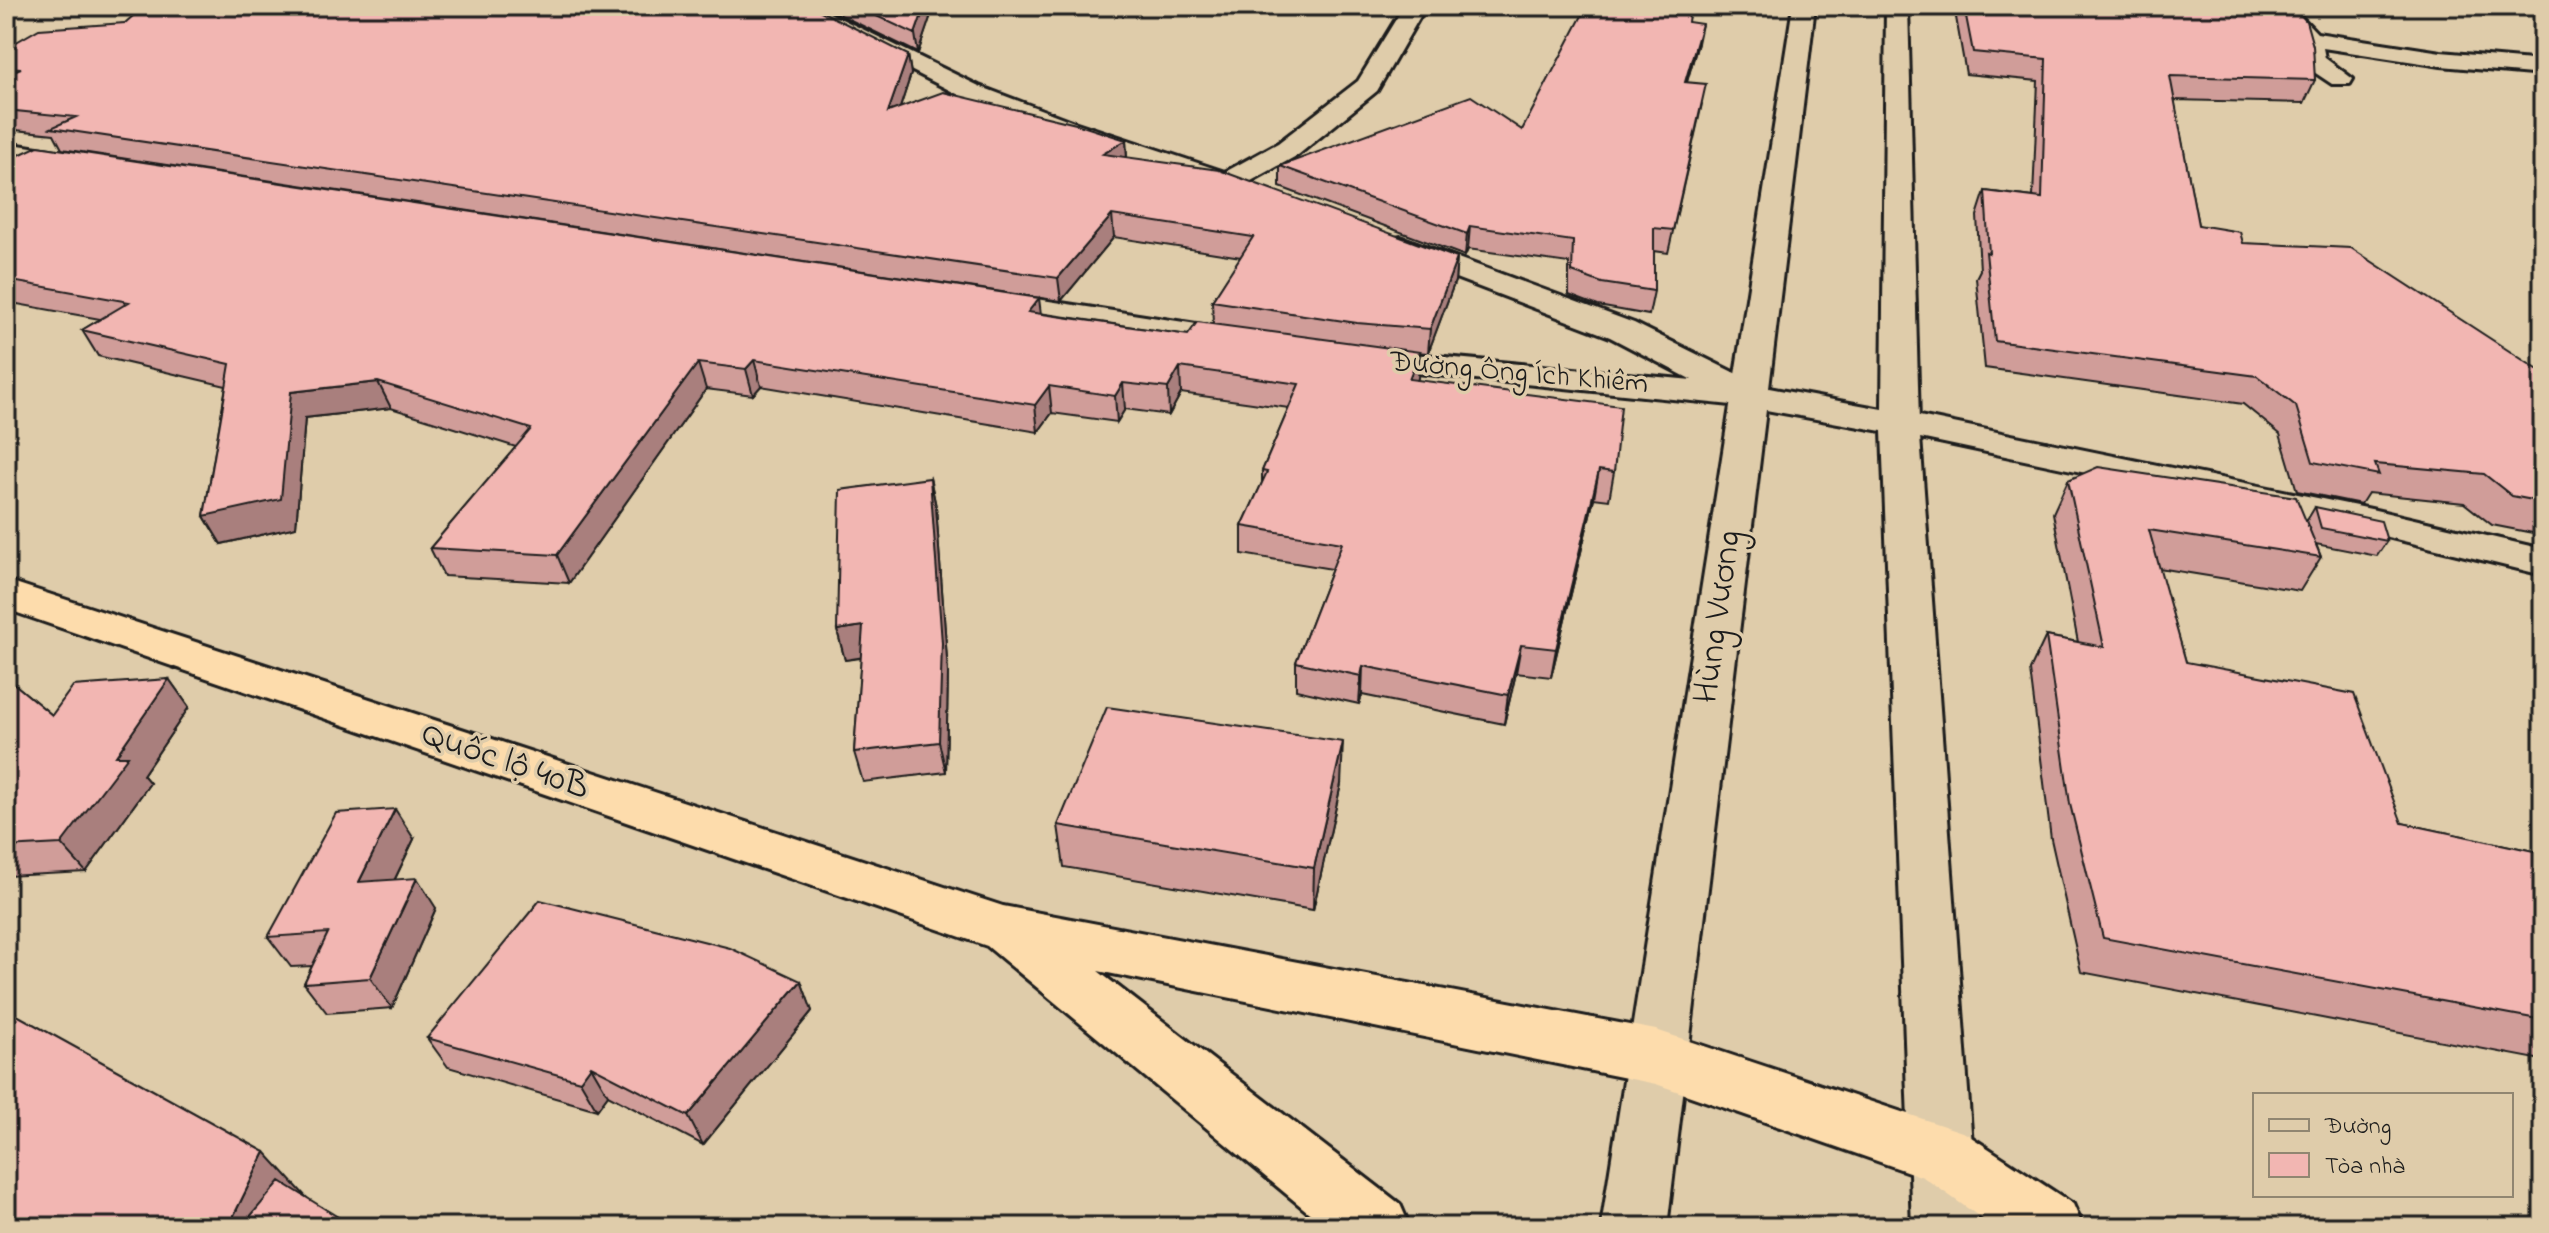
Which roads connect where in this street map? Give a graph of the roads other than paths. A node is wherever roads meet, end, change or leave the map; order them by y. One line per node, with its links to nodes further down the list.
1 (797, 6): 11 (street)
2 (1415, 6): 11 (street)
3 (1804, 6): 17 (street, Hùng Vương)
4 (1897, 6): 18 (street)
5 (2279, 6): 6 (street)
6 (2310, 39): 7 (street); 8 (street)
7 (2543, 68)
8 (2341, 79)
9 (6, 151): 10 (street)
10 (116, 168)
11 (1227, 182): 12 (street)
12 (1267, 196)
13 (1378, 238): 17 (street)
14 (948, 296): 15 (street)
15 (1278, 347)
16 (1325, 354): 17 (street, Đường Ông Ích Khiêm)
17 (1751, 396): 18 (street); 22 (street, Hùng Vương)
18 (1900, 423): 19 (street); 23 (street)
19 (2543, 562)
20 (6, 594): 21 (highway, Quốc lộ 40B)
21 (1003, 929): 22 (highway); 24 (highway)
22 (1656, 1057): 23 (highway); 25 (street, Hùng Vương)
23 (1943, 1154): 26 (street); 27 (highway)
24 (1377, 1227)
25 (1634, 1227)
26 (1945, 1227)
27 (2050, 1227)

